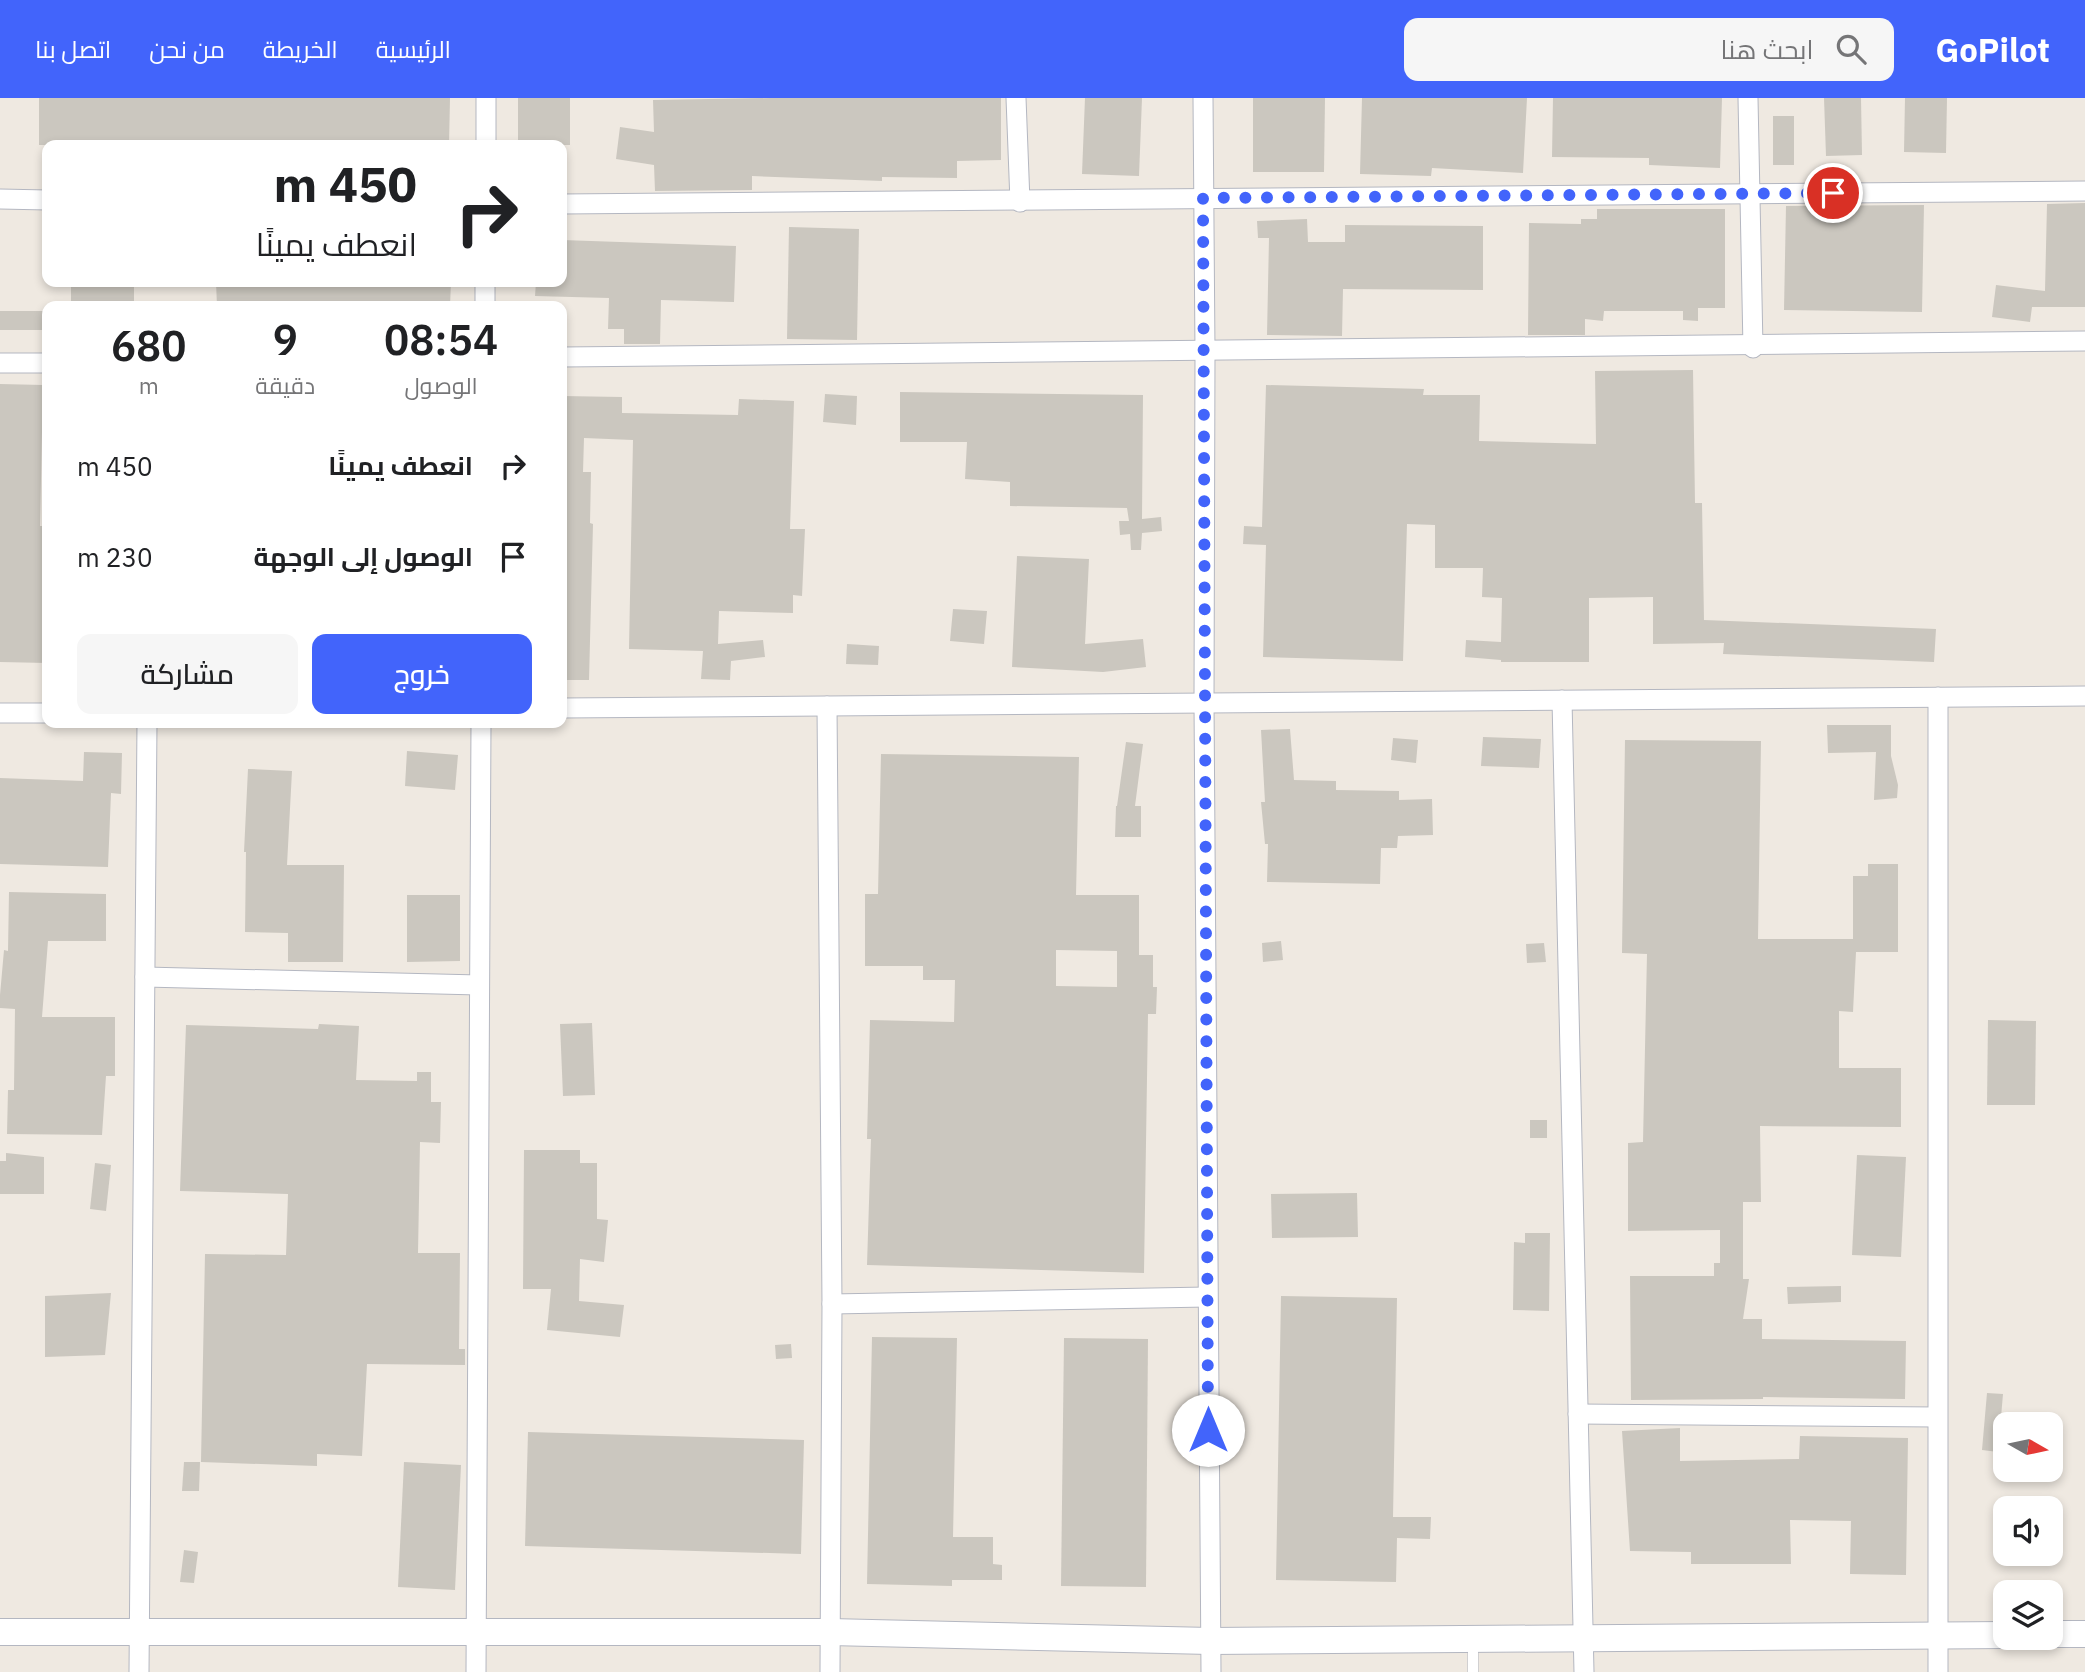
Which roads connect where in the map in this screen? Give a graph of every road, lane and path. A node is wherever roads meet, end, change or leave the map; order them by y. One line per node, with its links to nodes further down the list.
1 (486, 98): 5 (street)
2 (1016, 98): 11 (street)
3 (1203, 98): 8 (street)
4 (1748, 98): 7 (street)
5 (486, 140)
6 (2085, 191): 7 (street)
7 (1749, 194): 8 (street); 14 (street)
8 (1203, 198): 11 (street); 15 (street)
9 (0, 200): 10 (street)
10 (42, 200)
11 (1020, 202): 12 (street)
12 (567, 204)
13 (2085, 341): 14 (street)
14 (1753, 348): 15 (street)
15 (1205, 352): 16 (street); 22 (street)
16 (567, 357)
17 (0, 363): 18 (street)
18 (42, 363)
19 (2085, 695): 20 (street)
20 (1938, 697): 21 (street); 34 (street)
21 (1562, 700): 22 (street); 33 (street)
22 (1203, 703): 23 (street); 31 (street)
23 (827, 706): 24 (street); 32 (street)
24 (567, 708)
25 (0, 713): 26 (street)
26 (42, 713)
27 (147, 728): 29 (street)
28 (481, 728): 30 (street)
29 (145, 977): 30 (street); 38 (street)
30 (479, 985): 35 (street)
31 (1207, 1297): 32 (street); 45 (street)
32 (832, 1304): 37 (street)
33 (1578, 1414): 34 (street); 43 (street)
34 (1936, 1417): 42 (street)
35 (476, 1631): 37 (street); 38 (street); 47 (street)
36 (0, 1632): 38 (street)
37 (830, 1632): 45 (street); 48 (street)
38 (139, 1633): 46 (street)
39 (2063, 1634): 40 (street)
40 (2085, 1634)
41 (1993, 1635): 42 (street)
42 (1937, 1636): 43 (street); 52 (street)
43 (1584, 1638): 44 (street); 51 (street)
44 (1474, 1639): 45 (street); 50 (lane)
45 (1210, 1641): 49 (street)
46 (139, 1672)
47 (476, 1672)
48 (830, 1672)
49 (1211, 1672)
50 (1473, 1672)
51 (1584, 1672)
52 (1938, 1672)

